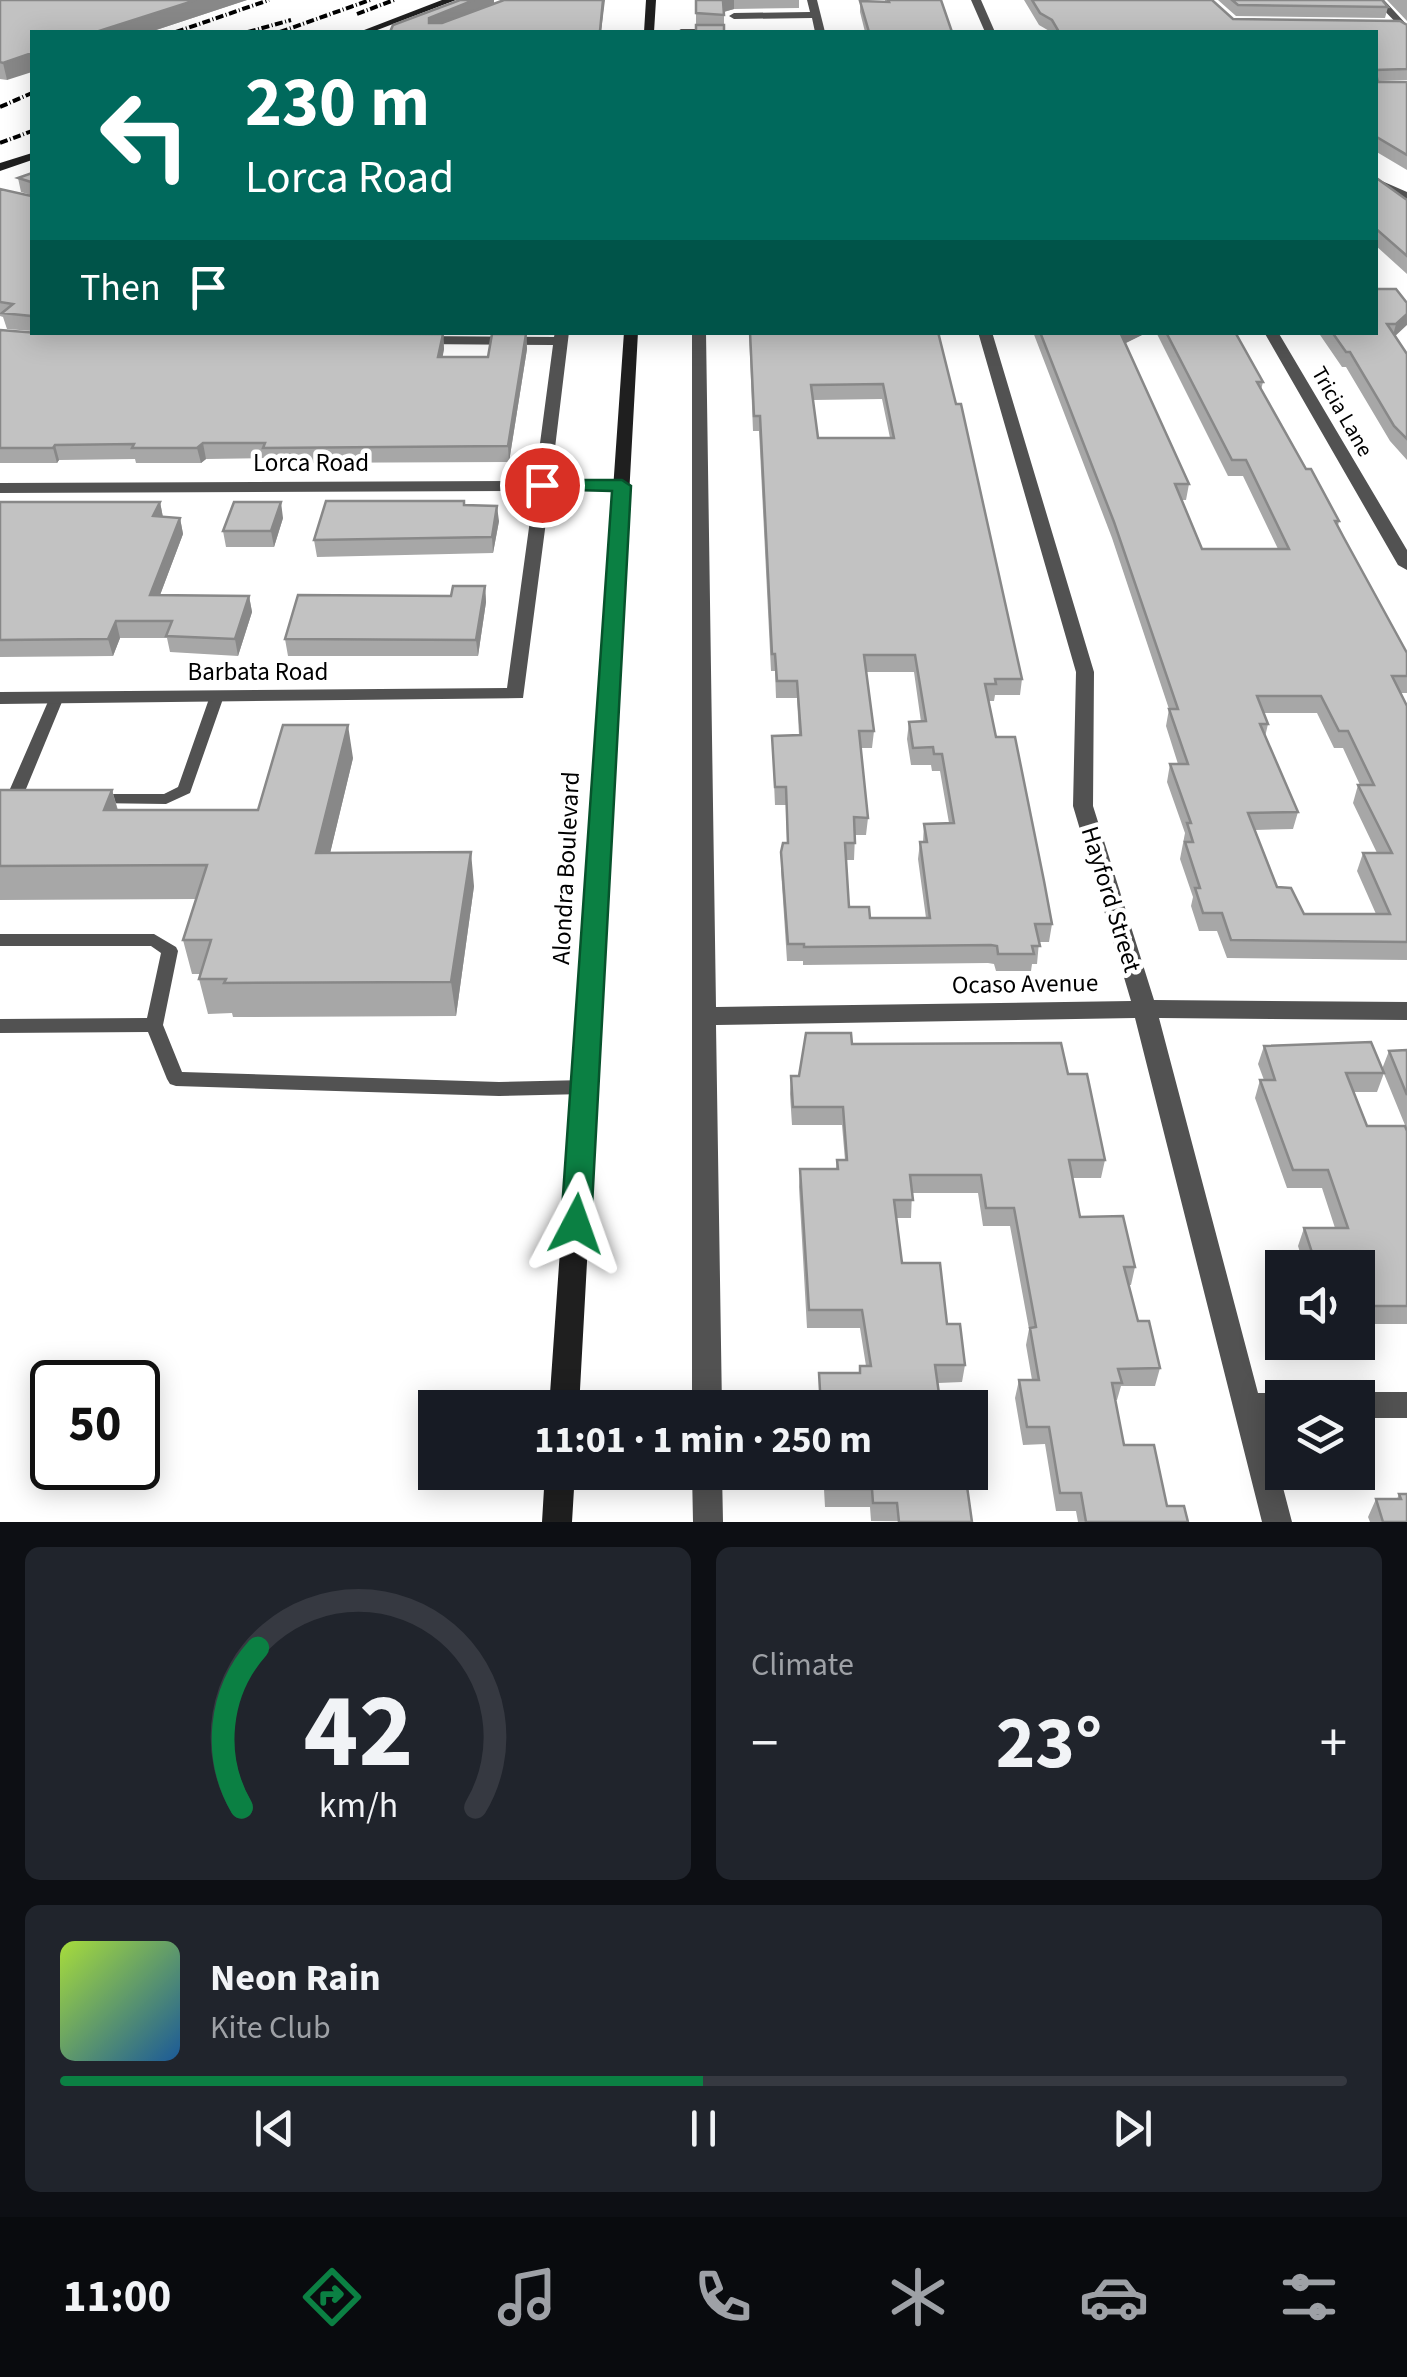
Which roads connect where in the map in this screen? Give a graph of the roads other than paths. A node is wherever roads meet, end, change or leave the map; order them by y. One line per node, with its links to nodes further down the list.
1 (451, 0): 10 (main road)
2 (651, 0): 11 (main road)
3 (812, 0): 6 (street)
4 (976, 0): 13 (street)
5 (1379, 0): 9 (street)
6 (816, 15): 7 (street); 12 (street)
7 (734, 16)
8 (1383, 25): 9 (street)
9 (1404, 28)
10 (369, 30)
11 (649, 30)
12 (820, 30)
13 (989, 30)
14 (30, 157): 15 (main road)
15 (0, 168)
16 (1378, 183): 17 (street)
17 (1407, 197)
18 (631, 335): 25 (main road, Alondra Boulevard)
19 (699, 335): 36 (street)
20 (986, 335): 34 (street, Hayford Street)
21 (1273, 335): 27 (street, Tricia Lane)
22 (562, 336): 23 (street); 24 (street)
23 (401, 340)
24 (542, 485): 25 (street, Lorca Road); 26 (street, Lorca Road); 28 (street, Barbata Road)
25 (622, 486): 39 (main road, Alondra Boulevard)
26 (0, 488)
27 (1407, 564)
28 (217, 696): 30 (street, Barbata Road); 32 (lane)
29 (0, 698): 30 (street, Barbata Road)
30 (57, 698): 31 (lane)
31 (46, 799)
32 (86, 799)
33 (0, 940): 37 (lane)
34 (1145, 1009): 35 (street, Ocaso Avenue); 36 (street, Ocaso Avenue); 43 (street, Hayford Street)
35 (1407, 1011)
36 (703, 1016): 41 (street)
37 (154, 1025): 38 (lane); 39 (lane)
38 (0, 1026)
39 (584, 1087): 40 (main road, Alondra Boulevard)
40 (565, 1390)
41 (706, 1390)
42 (1407, 1405): 45 (street)
43 (1246, 1406): 44 (street); 50 (street, Hayford Street)
44 (1265, 1406)
45 (1375, 1406)
46 (559, 1490): 48 (main road)
47 (707, 1490): 49 (street)
48 (557, 1522)
49 (708, 1522)
50 (1277, 1522)

